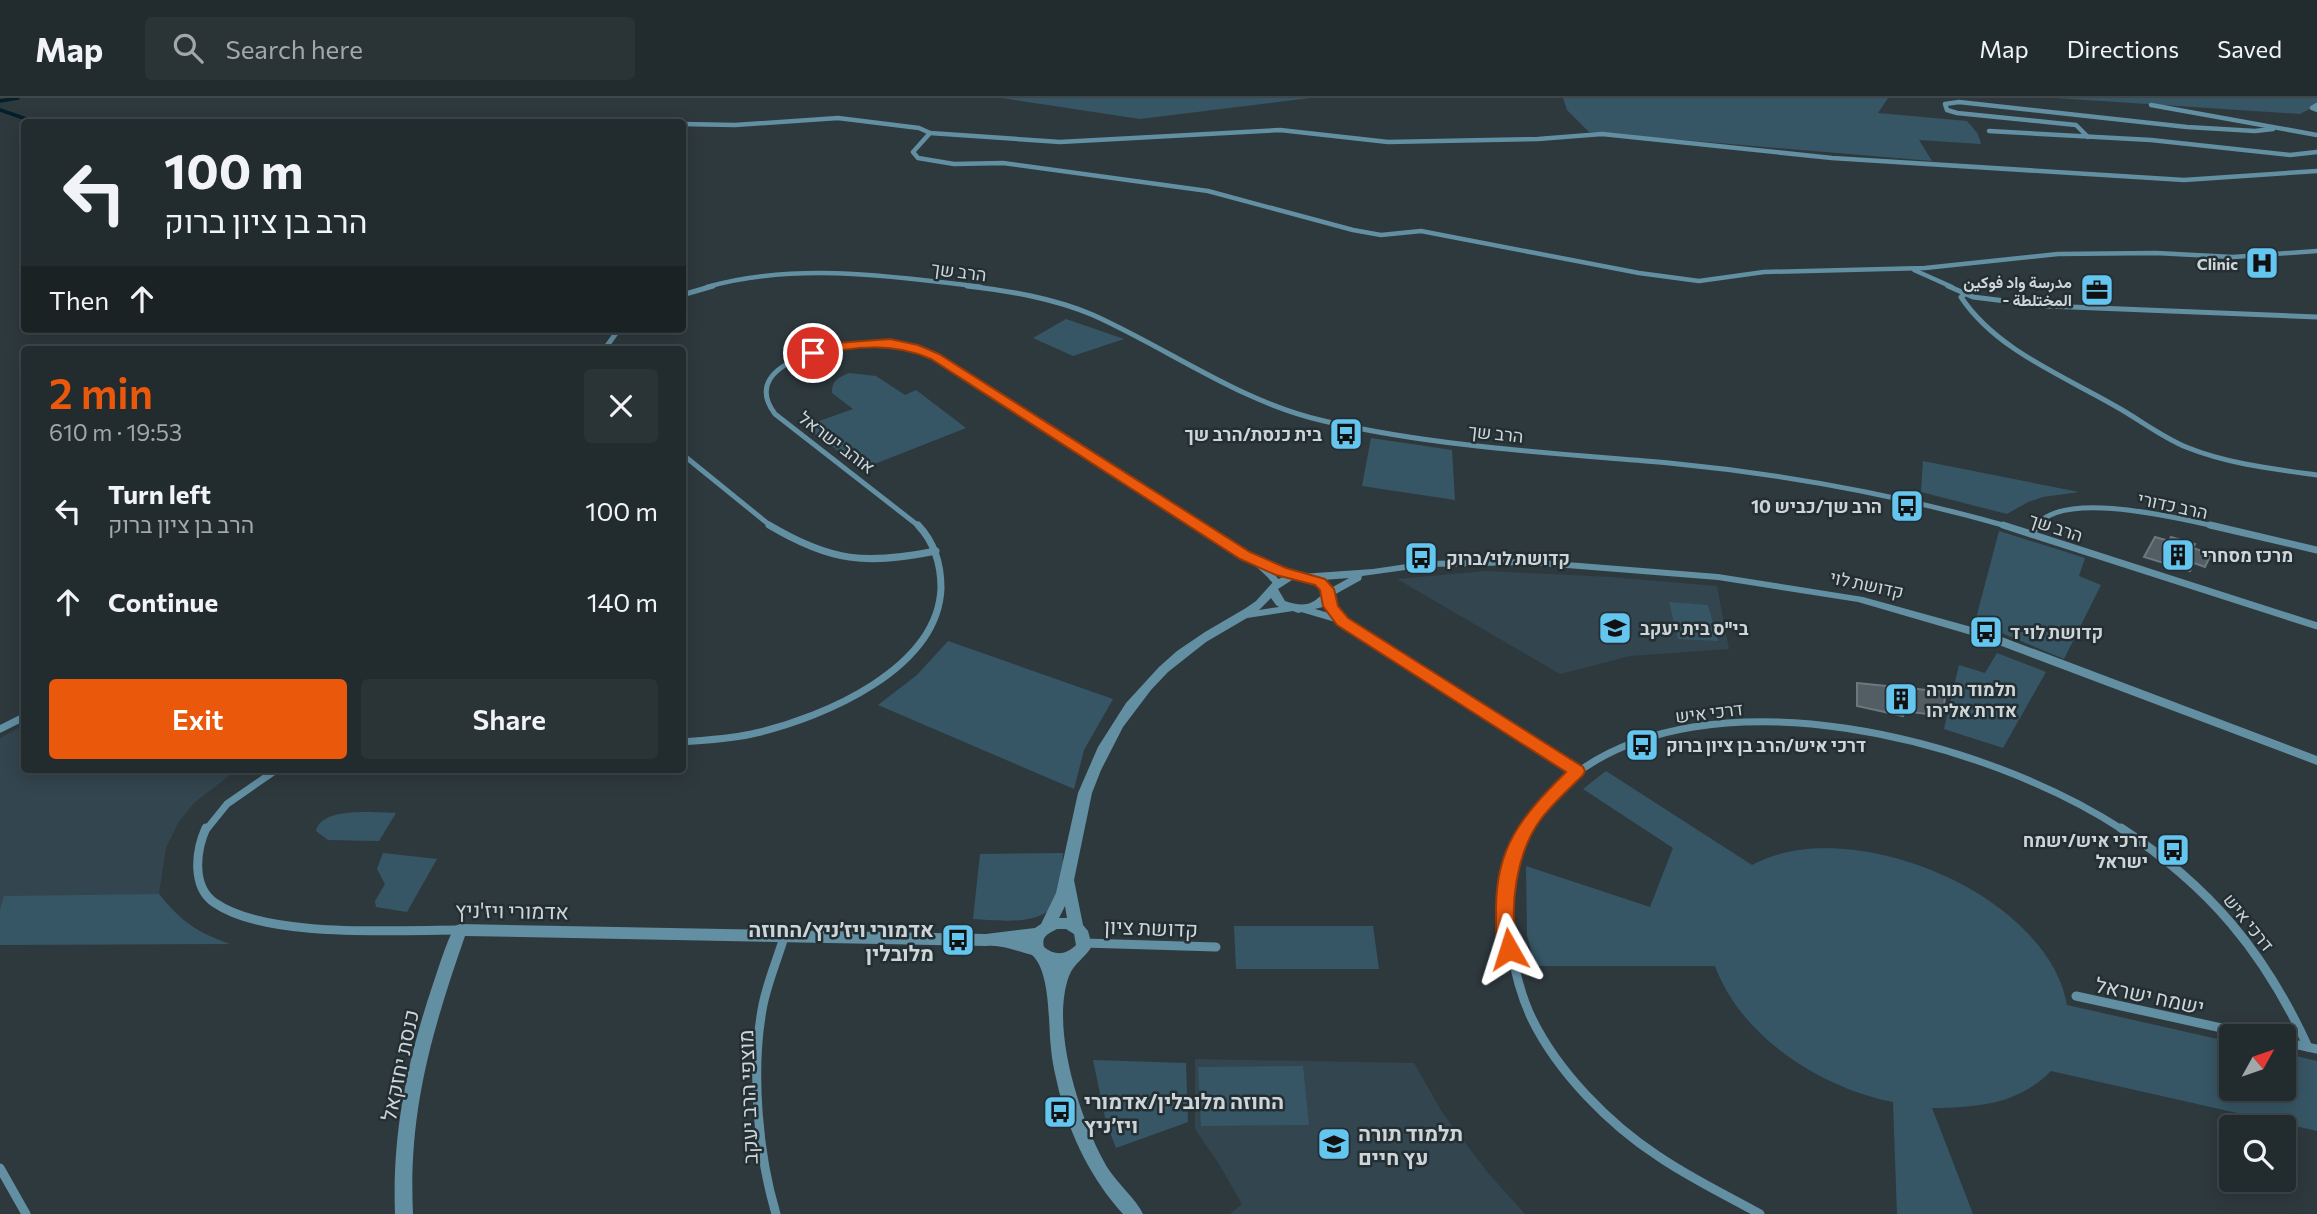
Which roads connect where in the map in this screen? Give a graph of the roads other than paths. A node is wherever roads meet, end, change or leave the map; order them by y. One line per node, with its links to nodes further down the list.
1 (2151, 105): 3 (street)
2 (686, 124): 5 (street)
3 (2273, 129): 6 (street); 7 (street)
4 (1989, 131): 7 (street)
5 (930, 133): 9 (street); 11 (street)
6 (2317, 135)
7 (2088, 137): 8 (street)
8 (2317, 152)
9 (2317, 171)
10 (2317, 251): 11 (street)
11 (1910, 268): 13 (street)
12 (686, 294): 17 (street, הרב שך)
13 (1965, 294): 14 (street); 16 (street)
14 (2317, 317)
15 (686, 457): 19 (street)
16 (2317, 475)
17 (2032, 534): 18 (street, הרב כדורי); 28 (street, הרב שך)
18 (2317, 550)
19 (936, 551): 20 (street, אוהב ישראל); 31 (street)
20 (1245, 555): 22 (street, אוהב ישראל); 23 (street, אוהב ישראל)
21 (1385, 570): 22 (street, קדושת לוי); 24 (street, קדושת לוי); 32 (street, קדושת לוי)
22 (1302, 577): 23 (street, קדושת לוי); 24 (street)
23 (1275, 587): 25 (street); 26 (street)
24 (1328, 595): 25 (street); 27 (street)
25 (1298, 608): 26 (street); 27 (street)
26 (1234, 621): 35 (street)
27 (1350, 626): 33 (street)
28 (2317, 626)
29 (21, 718): 30 (street)
30 (0, 729)
31 (686, 742)
32 (2317, 761)
33 (1577, 771): 48 (street, דרכי איש); 54 (street, דרכי איש)
34 (272, 773): 38 (street, אדמורי ויז'ניץ)
35 (1069, 880): 36 (street); 37 (street)
36 (1076, 926): 37 (street); 41 (street)
37 (1043, 929): 40 (street, אדמורי ויז'ניץ); 43 (street)
38 (460, 930): 39 (street, אדמורי ויז'ניץ); 51 (street, כנסת יחזקאל)
39 (784, 937): 40 (street, אדמורי ויז'ניץ); 52 (street, מוצפי הרב יעקב)
40 (986, 940): 43 (street, אדמורי ויז'ניץ)
41 (1084, 943): 42 (street, קדושת ציון); 44 (street)
42 (1216, 947)
43 (1040, 953): 44 (street); 46 (street)
44 (1071, 958): 46 (street)
45 (2076, 996): 47 (street, ישמח ישראל)
46 (1056, 998): 53 (street)
47 (2219, 1027)
48 (2313, 1048)
49 (0, 1168): 50 (street)
50 (26, 1214)
51 (404, 1214)
52 (776, 1214)
53 (1134, 1214)
54 (1760, 1214)

